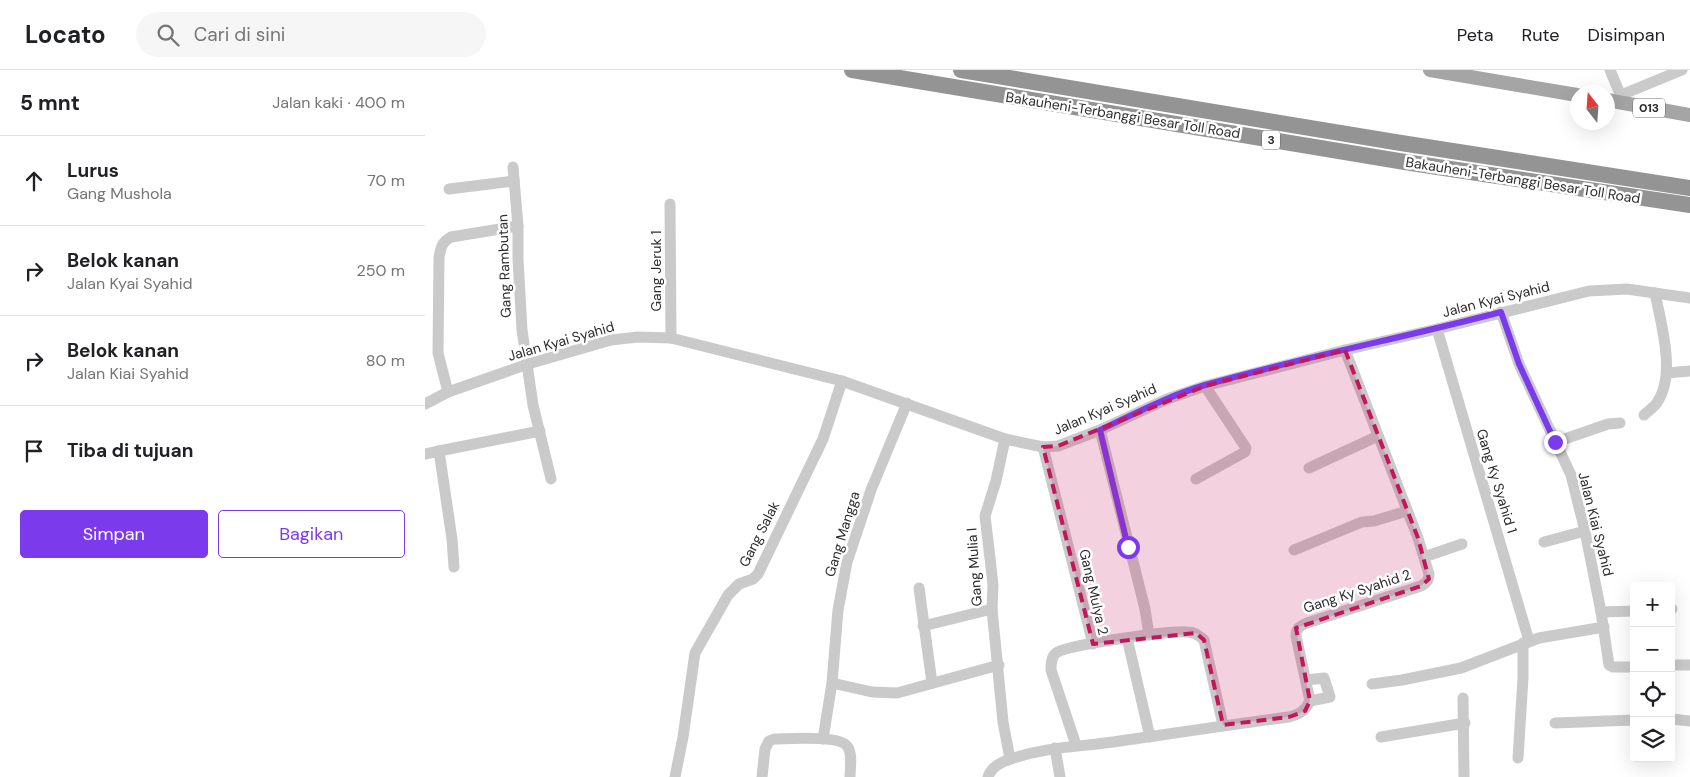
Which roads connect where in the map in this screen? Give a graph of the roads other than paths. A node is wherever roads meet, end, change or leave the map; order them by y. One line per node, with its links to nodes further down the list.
1 (852, 70): 15 (highway, Bakauheni-Terbanggi Besar Toll Road / 3)
2 (961, 70): 13 (highway, Bakauheni-Terbanggi Besar Toll Road / 3)
3 (1430, 70): 6 (main road)
4 (1611, 70): 7 (street)
5 (1682, 70): 7 (street)
6 (1570, 94)
7 (1623, 99): 8 (main road, 013); 9 (main road, 013)
8 (1615, 100)
9 (1690, 115)
10 (513, 167): 11 (street, Gang Rambutan)
11 (514, 181): 12 (street); 16 (street, Gang Rambutan)
12 (449, 188)
13 (1690, 188)
14 (671, 204): 21 (street, Gang Jeruk 1)
15 (1690, 205)
16 (518, 226): 23 (street, Gang Rambutan); 28 (street)
17 (1655, 293): 18 (street, Jalan Kyai Syahid); 19 (street, Jalan Kyai Syahid); 25 (street)
18 (1690, 298)
19 (1501, 312): 20 (street, Jalan Kyai Syahid); 37 (street, Jalan Kiai Syahid)
20 (1437, 330): 22 (street, Jalan Kyai Syahid); 59 (street, Gang Ky Syahid 1)
21 (671, 338): 23 (street, Jalan Kyai Syahid); 26 (street, Jalan Kyai Syahid)
22 (1345, 350): 27 (street, Jalan Kyai Syahid); 35 (street, Gang Ky Syahid 2)
23 (528, 364): 28 (street, Jalan Kyai Syahid); 34 (street, Gang Rambutan)
24 (1690, 371): 25 (street)
25 (1667, 373): 31 (street)
26 (842, 380): 29 (street, Jalan Kyai Syahid); 84 (street, Gang Salak)
27 (1205, 386): 33 (street, Jalan Kyai Syahid); 43 (street)
28 (448, 392): 30 (street, Jalan Kyai Syahid)
29 (907, 403): 36 (street, Jalan Kyai Syahid); 66 (street, Gang Mangga)
30 (425, 404)
31 (1644, 414)
32 (1620, 423): 37 (street)
33 (1100, 430): 38 (street, Jalan Kyai Syahid); 57 (street)
34 (540, 431): 39 (street); 42 (street, Gang Rambutan)
35 (1378, 436): 41 (street); 44 (street, Gang Ky Syahid 2)
36 (1005, 439): 38 (street, Jalan Kyai Syahid); 52 (street, Gang Mulia I)
37 (1555, 442): 45 (street, Jalan Kiai Syahid)
38 (1043, 447): 60 (street, Gang Mulya 2)
39 (439, 451): 40 (street); 50 (street)
40 (425, 454)
41 (1309, 468)
42 (551, 479)
43 (1196, 479)
44 (1407, 511): 48 (street); 49 (street, Gang Ky Syahid 2)
45 (1585, 531): 46 (street); 54 (street, Jalan Kiai Syahid)
46 (1544, 542)
47 (1462, 544): 49 (street)
48 (1294, 550)
49 (1424, 557): 65 (street, Gang Ky Syahid 2)
50 (454, 567)
51 (919, 588): 55 (street)
52 (992, 609): 55 (street); 61 (street, Gang Mulia I)
53 (1630, 611): 54 (street)
54 (1601, 612): 56 (street, Jalan Kiai Syahid)
55 (923, 626): 67 (street)
56 (1603, 627): 59 (street); 64 (street, Jalan Kiai Syahid)
57 (1149, 635): 58 (street); 76 (street)
58 (1127, 638): 60 (street); 77 (street)
59 (1526, 642): 68 (street); 82 (street, Gang Ky Syahid 1)
60 (1093, 644): 80 (street, Gang Mulya 2)
61 (999, 665): 67 (street); 83 (street, Gang Mulia I)
62 (1675, 665): 63 (street)
63 (1690, 665)
64 (1630, 667)
65 (1306, 680): 70 (street, Gang Ky Syahid 2); 70 (street)
66 (832, 684): 67 (street); 79 (street, Gang Mangga)
67 (932, 684)
68 (1372, 684)
69 (1463, 698): 74 (street)
70 (1310, 701): 76 (street)
71 (1675, 719): 73 (street)
72 (1630, 720): 75 (street)
73 (1690, 721)
74 (1465, 723): 78 (street); 89 (street)
75 (1555, 723)
76 (1223, 725): 77 (street)
77 (1150, 737): 80 (street)
78 (1381, 737)
79 (823, 739): 85 (street); 86 (street)
80 (1075, 745): 81 (street)
81 (1055, 748): 83 (street); 88 (street)
82 (1518, 758)
83 (1010, 759): 87 (street)
84 (675, 777)
85 (762, 777)
86 (850, 777)
87 (988, 777)
88 (1060, 777)
89 (1464, 777)

